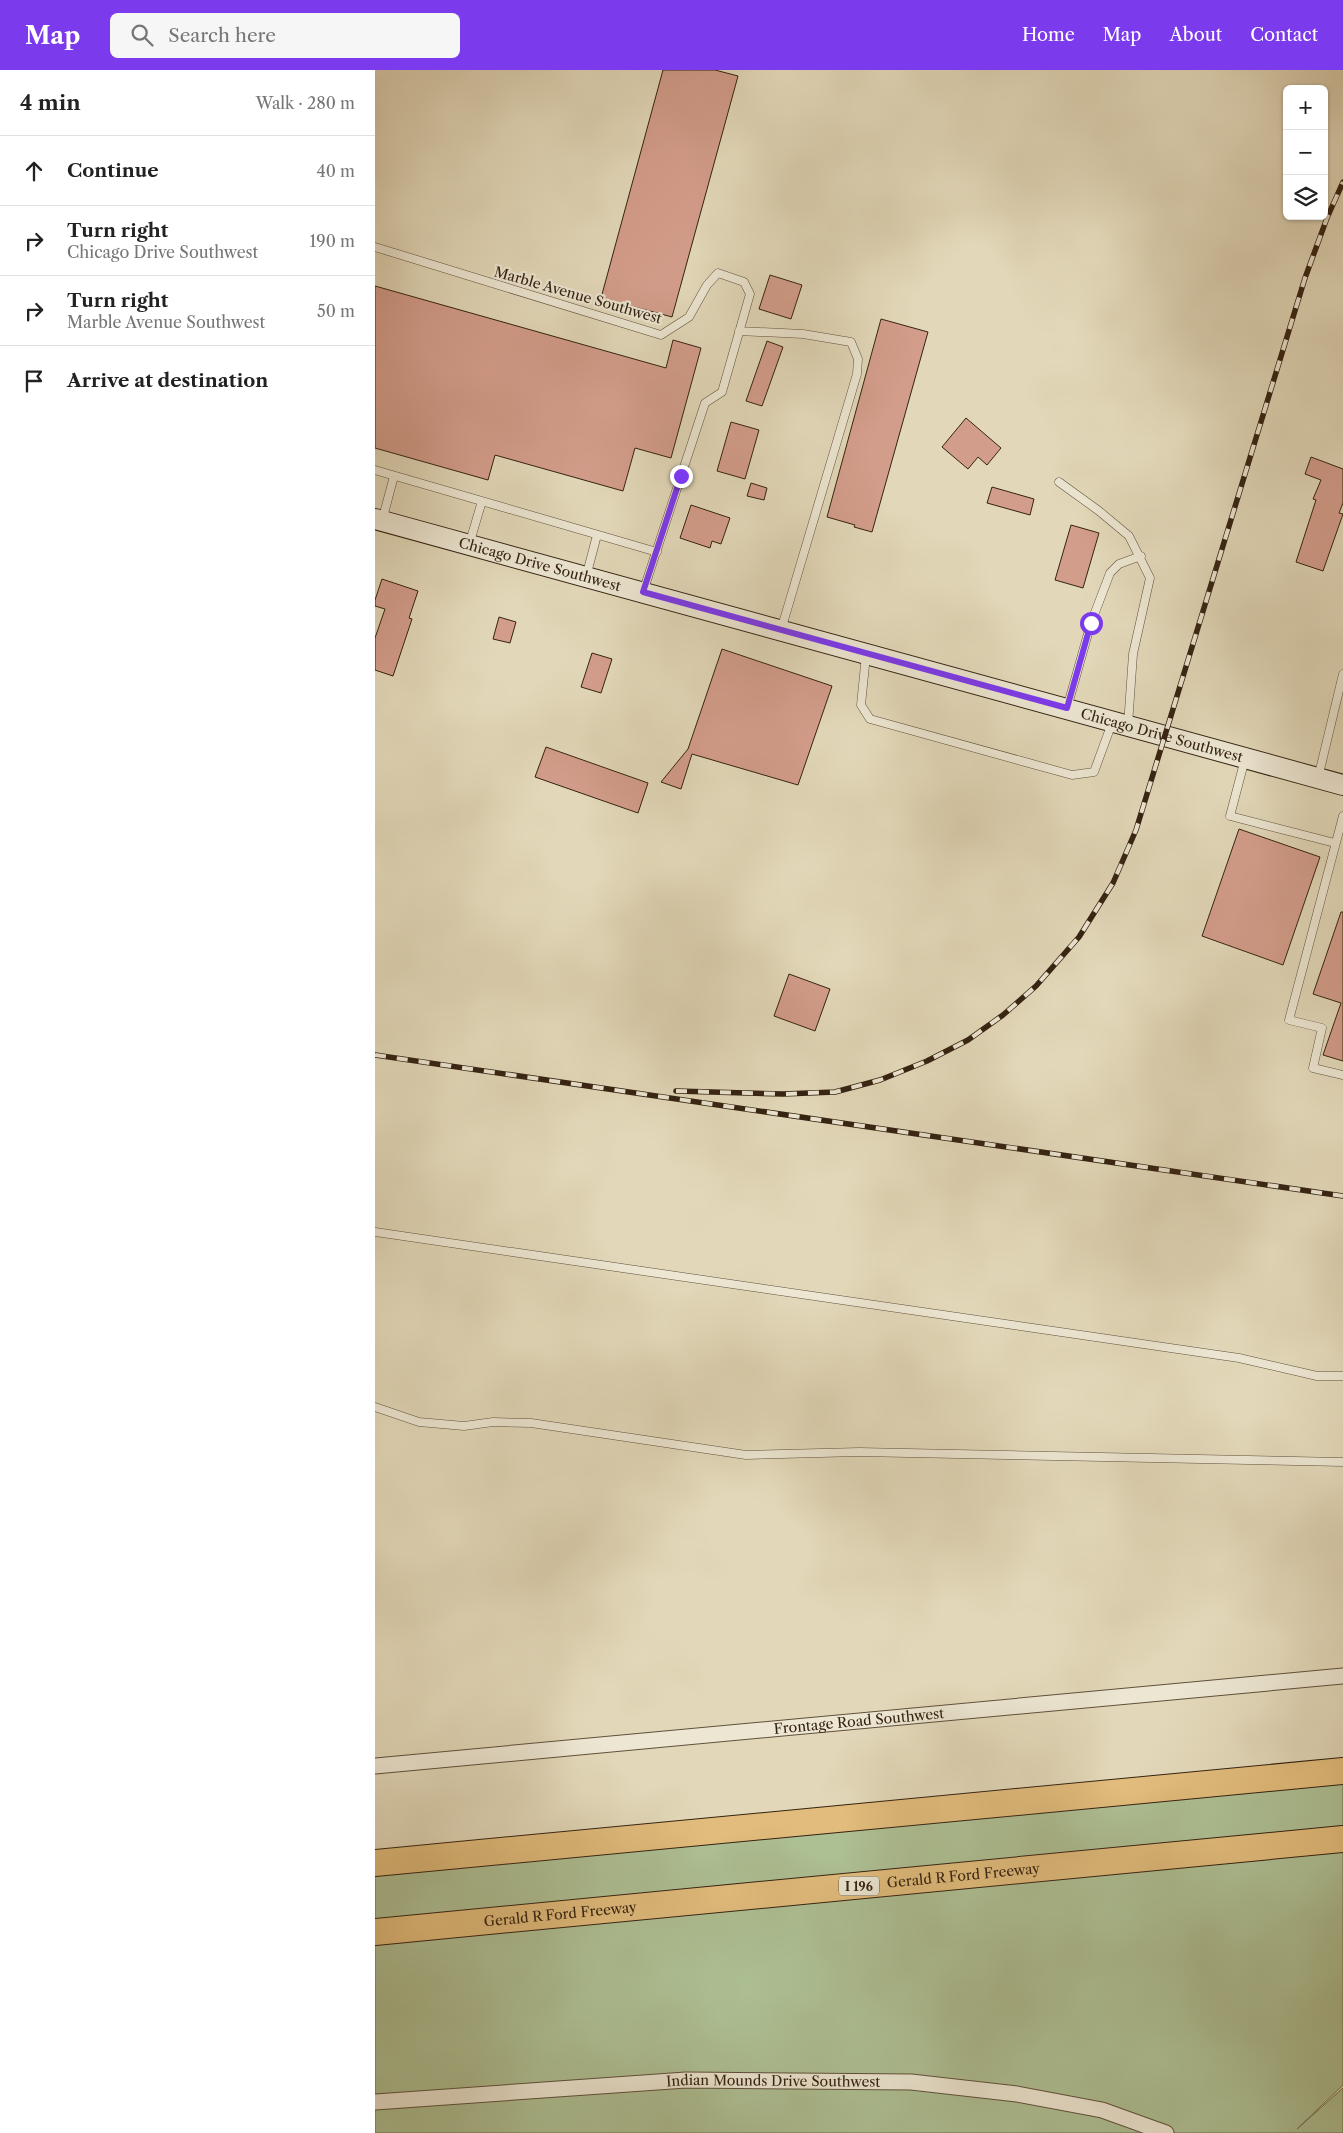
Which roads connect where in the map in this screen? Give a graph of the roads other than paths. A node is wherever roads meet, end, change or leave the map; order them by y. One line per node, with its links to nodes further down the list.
1 (375, 247): 2 (lane, Marble Avenue Southwest)
2 (739, 331): 10 (lane, Marble Avenue Southwest); 14 (lane)
3 (375, 470): 4 (lane)
4 (394, 476): 6 (lane); 7 (lane)
5 (1059, 482): 11 (lane)
6 (482, 501): 8 (lane); 9 (lane)
7 (378, 520): 9 (main road, Chicago Drive Southwest)
8 (597, 535): 10 (lane); 12 (lane)
9 (469, 545): 12 (main road, Chicago Drive Southwest)
10 (657, 552): 13 (lane, Marble Avenue Southwest)
11 (1141, 556): 17 (lane); 18 (lane)
12 (586, 577): 13 (main road, Chicago Drive Southwest)
13 (643, 592): 14 (main road, Chicago Drive Southwest)
14 (781, 630): 15 (main road, Chicago Drive Southwest)
15 (866, 653): 17 (main road, Chicago Drive Southwest); 18 (lane)
16 (1343, 674): 20 (lane)
17 (1067, 708): 18 (main road, Chicago Drive Southwest)
18 (1120, 723): 19 (main road, Chicago Drive Southwest)
19 (1245, 759): 20 (main road, Chicago Drive Southwest); 23 (lane)
20 (1318, 778): 21 (main road, Chicago Drive Southwest)
21 (1343, 784)
22 (1343, 816): 23 (lane)
23 (1335, 843): 24 (lane)
24 (1343, 1075)
25 (375, 1232): 26 (lane)
26 (1343, 1376)
27 (375, 1408): 28 (lane)
28 (1343, 1462)
29 (1343, 1676): 30 (street, Frontage Road Southwest)
30 (375, 1766)
31 (1343, 1771): 33 (highway)
32 (1343, 1839): 34 (highway, Gerald R Ford Freeway / I 196)
33 (375, 1863)
34 (375, 1932)
35 (375, 2102): 36 (street, Indian Mounds Drive Southwest)
36 (1166, 2133)

